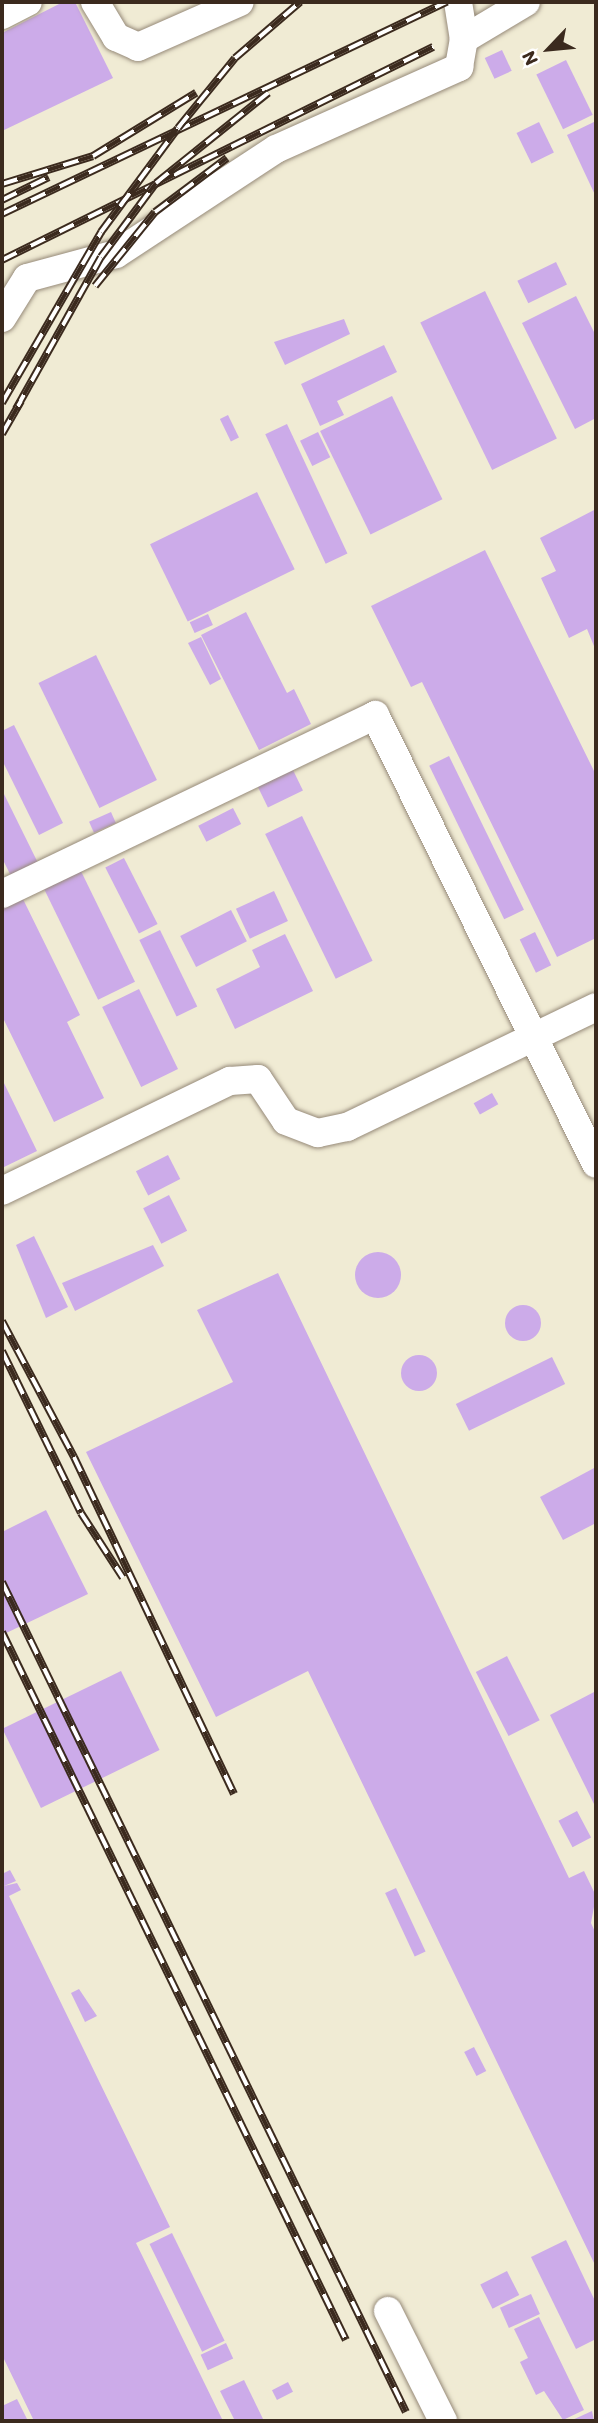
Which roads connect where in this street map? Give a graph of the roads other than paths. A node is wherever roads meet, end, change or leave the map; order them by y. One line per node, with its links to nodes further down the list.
1 (28, 2): 6 (lane)
2 (95, 2): 3 (lane)
3 (240, 2)
4 (458, 2): 7 (lane)
5 (526, 2): 7 (lane)
6 (2, 15)
7 (464, 40): 8 (lane)
8 (2, 318)
9 (2, 894): 11 (lane)
10 (596, 1007): 11 (lane)
11 (534, 1037): 12 (lane); 13 (lane)
12 (596, 1164)
13 (2, 1191)
14 (388, 2311): 15 (lane)
15 (443, 2421)

